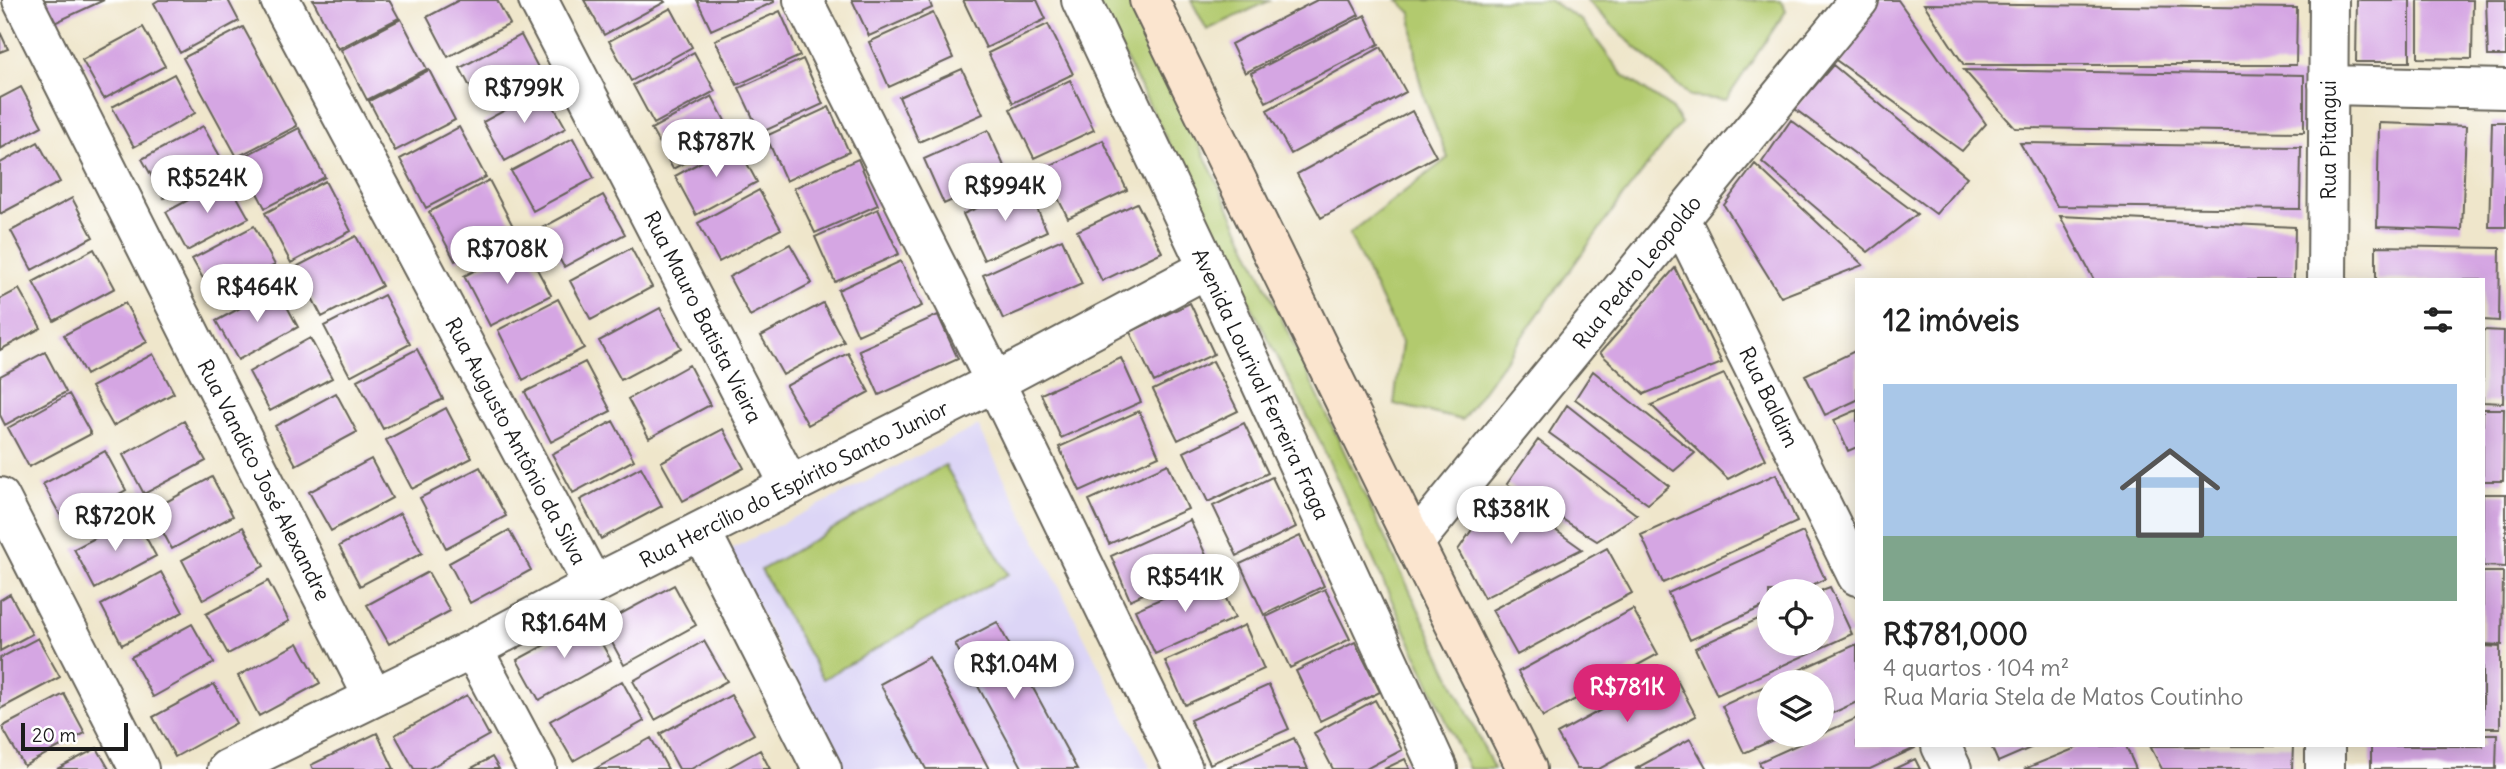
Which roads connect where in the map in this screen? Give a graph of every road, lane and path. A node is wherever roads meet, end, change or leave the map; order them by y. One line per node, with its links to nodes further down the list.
1 (22, 0): 22 (street, Rua Vandico José Alexandre)
2 (280, 0): 20 (street, Rua Augusto Antônio da Silva)
3 (538, 0): 15 (street, Rua Mauro Batista Vieira)
4 (803, 0): 14 (street)
5 (1081, 0): 12 (street, Avenida Lourival Ferreira Fraga)
6 (1150, 0): 18 (street)
7 (1859, 0): 11 (street, Rua Pedro Leopoldo)
8 (2329, 0): 9 (street, Rua Pitangui)
9 (2328, 85): 10 (street); 13 (street, Rua Pitangui)
10 (2506, 89)
11 (1680, 219): 18 (street, Rua Pedro Leopoldo); 19 (street, Rua Baldim)
12 (1208, 268): 14 (street, Rua Hercílio do Espírito Santo Junior); 31 (street, Avenida Lourival Ferreira Fraga)
13 (2327, 278)
14 (995, 382): 15 (street, Rua Hercílio do Espírito Santo Junior); 30 (street)
15 (790, 486): 17 (street, Rua Hercílio do Espírito Santo Junior)
16 (0, 497): 26 (street)
17 (701, 531): 20 (street, Rua Hercílio do Espírito Santo Junior); 29 (street)
18 (1414, 543): 32 (street)
19 (1855, 572)
20 (593, 585): 21 (street, Rua Hercílio do Espírito Santo Junior)
21 (473, 649): 22 (street, Rua Hercílio do Espírito Santo Junior); 28 (street)
22 (373, 697): 25 (street, Rua Hercílio do Espírito Santo Junior)
23 (1941, 747): 33 (street)
24 (2325, 747): 34 (street)
25 (269, 759): 27 (street, Rua Hercílio do Espírito Santo Junior)
26 (139, 769)
27 (227, 769)
28 (537, 769)
29 (822, 769)
30 (1183, 769)
31 (1438, 769)
32 (1527, 769)
33 (1952, 769)
34 (2325, 769)

